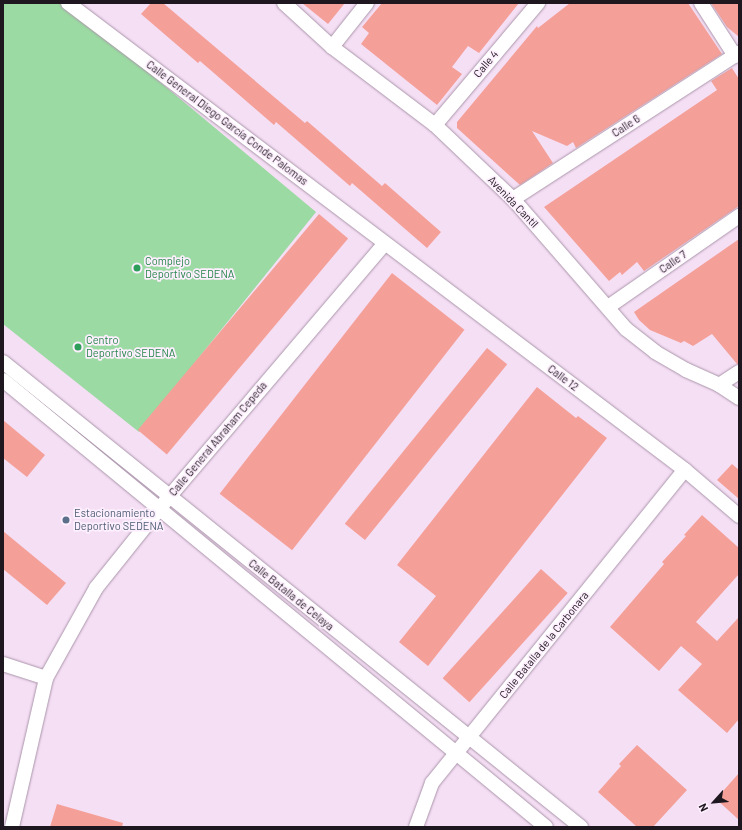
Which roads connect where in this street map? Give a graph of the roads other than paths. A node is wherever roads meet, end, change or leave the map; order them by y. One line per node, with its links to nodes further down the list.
1 (68, 3): 11 (street, Calle General Diego García Conde Palomas)
2 (284, 3): 6 (street, Avenida Cantíl)
3 (367, 3): 6 (street)
4 (538, 3): 8 (street, Calle 4)
5 (701, 3): 7 (street)
6 (332, 47): 8 (street, Avenida Cantíl)
7 (737, 55): 9 (street, Calle 6)
8 (435, 125): 9 (street, Avenida Cantíl)
9 (513, 199): 12 (street, Avenida Cantíl)
10 (739, 216): 12 (street, Calle 7)
11 (385, 243): 18 (street, Calle 12); 19 (street, Calle General Abraham Cepeda)
12 (608, 307): 16 (street, Avenida Cantíl)
13 (3, 362): 19 (street, Calle Batalla de Celaya)
14 (739, 372): 16 (street)
15 (3, 380): 20 (street, Calle Batalla de Celaya)
16 (719, 385): 17 (street, Avenida Cantíl)
17 (739, 398)
18 (685, 470): 21 (street, Calle 12); 24 (street, Calle Batalla de la Carbonara)
19 (169, 497): 20 (street, Calle General Abraham Cepeda); 24 (street, Calle Batalla de Celaya)
20 (160, 509): 23 (street, Calle General Abraham Cepeda); 25 (street, Calle Batalla de Celaya)
21 (739, 516)
22 (3, 664): 23 (street)
23 (46, 678): 26 (street, Calle General Abraham Cepeda)
24 (469, 738): 25 (street, Calle Batalla de la Carbonara); 29 (street, Calle Batalla de Celaya)
25 (456, 753): 27 (street, Calle Batalla de la Carbonara); 28 (street, Calle Batalla de Celaya)
26 (12, 827)
27 (416, 827)
28 (546, 827)
29 (581, 827)

